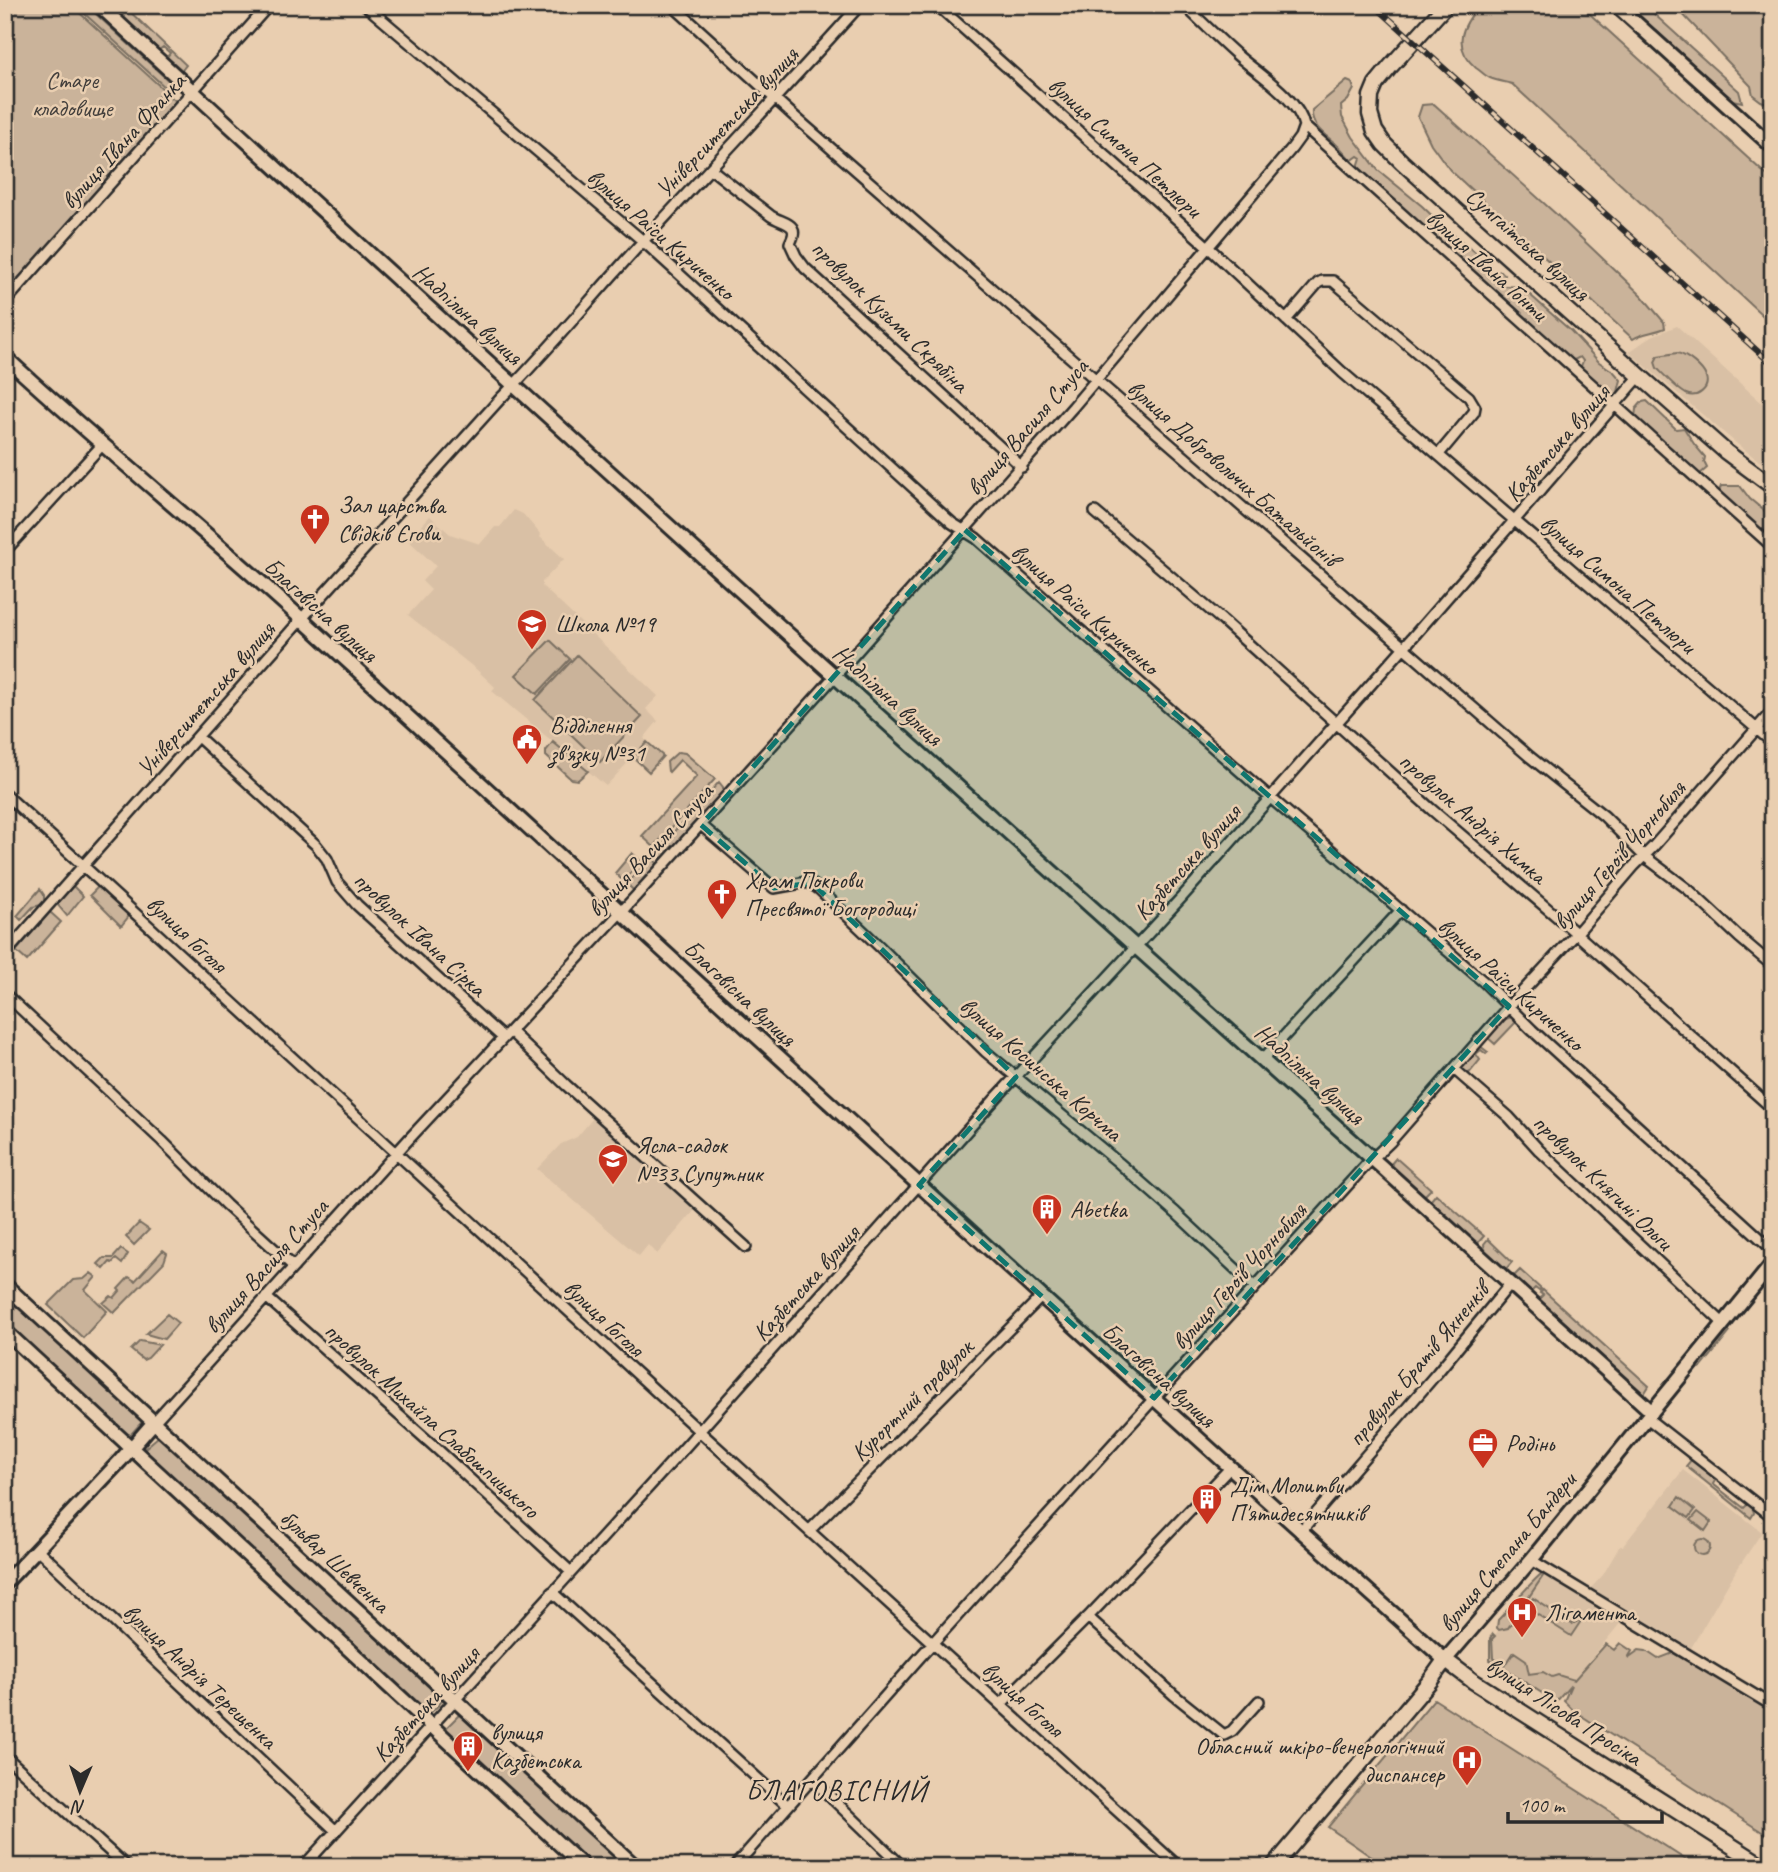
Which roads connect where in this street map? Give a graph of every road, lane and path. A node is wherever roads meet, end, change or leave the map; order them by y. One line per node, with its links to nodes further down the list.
1 (99, 5): 10 (main road, Надпільна вулиця)
2 (269, 5): 10 (street, вулиця Івана Франка)
3 (365, 5): 15 (street, вулиця Раїси Кириченко)
4 (671, 5): 11 (street, вулиця Добровольчих Батальйонів)
5 (860, 5): 11 (street, Університетська вулиця)
6 (937, 5): 16 (street, вулиця Симона Петлюри)
7 (1184, 5): 12 (street, вулиця Івана Гонти)
8 (1446, 5): 20 (main road, Сумгаїтська вулиця)
9 (1616, 5): 13 (main road)
10 (192, 92): 17 (street, вулиця Івана Франка); 22 (main road, Надпільна вулиця)
11 (775, 99): 14 (street, Університетська вулиця); 21 (street, вулиця Добровольчих Батальйонів)
12 (1304, 127): 16 (street, вулиця Василя Стуса); 23 (street, вулиця Івана Гонти)
13 (1773, 147)
14 (711, 169): 15 (street, Університетська вулиця); 26 (street, провулок Кузьми Скрябіна)
15 (643, 241): 22 (street, Університетська вулиця); 30 (street, вулиця Раїси Кириченко)
16 (1207, 246): 18 (street, вулиця Симона Петлюри); 21 (street, вулиця Василя Стуса)
17 (5, 302)
18 (1286, 320): 25 (street, вулиця Симона Петлюри); 25 (street)
19 (5, 358): 24 (main road, Благовісна вулиця)
20 (1640, 376): 23 (street, Казбетська вулиця); 27 (main road, Сумгаїтська вулиця)
21 (1095, 379): 26 (street, вулиця Василя Стуса); 34 (street, вулиця Добровольчих Батальйонів)
22 (514, 385): 33 (street, Університетська вулиця); 35 (main road, Надпільна вулиця)
23 (1615, 405): 29 (street, Казбетська вулиця); 31 (street, вулиця Івана Гонти)
24 (103, 444): 32 (street); 33 (main road, Благовісна вулиця)
25 (1439, 454): 29 (street, вулиця Симона Петлюри)
26 (1022, 467): 30 (street, вулиця Василя Стуса)
27 (1773, 487)
28 (1096, 512): 37 (street)
29 (1515, 521): 34 (street, Казбетська вулиця); 38 (street, вулиця Симона Петлюри)
30 (965, 530): 35 (street, вулиця Василя Стуса); 42 (street, вулиця Раїси Кириченко)
31 (1773, 547)
32 (5, 551)
33 (302, 619): 39 (street, Університетська вулиця); 47 (main road, Благовісна вулиця)
34 (1405, 646): 37 (street, Казбетська вулиця); 44 (street, вулиця Добровольчих Батальйонів)
35 (836, 676): 43 (street, вулиця Василя Стуса); 49 (main road, Надпільна вулиця)
36 (1773, 710): 38 (street, вулиця Героїв Чорнобиля)
37 (1337, 724): 42 (street, Казбетська вулиця); 48 (street, провулок Андрія Химка)
38 (1756, 729): 40 (street, вулиця Симона Петлюри); 44 (street, вулиця Героїв Чорнобиля)
39 (198, 737): 45 (street, Університетська вулиця); 54 (street, провулок Івана Сірка)
40 (1773, 743)
41 (5, 794): 45 (street, вулиця Гоголя)
42 (1270, 798): 46 (street, вулиця Раїси Кириченко); 49 (street, Казбетська вулиця)
43 (701, 825): 47 (street, вулиця Василя Стуса); 57 (street, вулиця Косинська Корчма)
44 (1644, 856): 48 (street, вулиця Героїв Чорнобиля); 51 (street, вулиця Добровольчих Батальйонів)
45 (84, 865): 50 (street, Університетська вулиця); 59 (street, вулиця Гоголя)
46 (1401, 910): 53 (street, вулиця Раїси Кириченко); 55 (street)
47 (622, 912): 54 (street, вулиця Василя Стуса); 61 (main road, Благовісна вулиця)
48 (1576, 934): 53 (street, вулиця Героїв Чорнобиля); 58 (street, провулок Андрія Химка)
49 (1136, 947): 55 (main road, Надпільна вулиця); 57 (street, Казбетська вулиця)
50 (5, 954)
51 (1773, 966)
52 (5, 994): 65 (street)
53 (1509, 1006): 56 (street, вулиця Героїв Чорнобиля); 63 (street, вулиця Раїси Кириченко)
54 (506, 1035): 59 (street, вулиця Василя Стуса); 62 (street, провулок Івана Сірка)
55 (1263, 1059): 60 (main road, Надпільна вулиця)
56 (1454, 1069): 60 (street, вулиця Героїв Чорнобиля); 71 (street, провулок Княгині Ольги)
57 (1015, 1077): 61 (street, Казбетська вулиця); 68 (street, вулиця Косинська Корчма)
58 (1773, 1108)
59 (397, 1153): 65 (street, вулиця Василя Стуса); 76 (street, вулиця Гоголя)
60 (1373, 1159): 66 (main road, Надпільна вулиця); 68 (street, вулиця Героїв Чорнобиля)
61 (919, 1185): 69 (main road, Благовісна вулиця); 76 (street, Казбетська вулиця)
62 (746, 1247)
63 (1773, 1251)
64 (1773, 1263): 71 (main road, вулиця Степана Бандери)
65 (294, 1267): 70 (street, вулиця Василя Стуса)
66 (1510, 1284): 74 (main road, Надпільна вулиця); 81 (street, провулок Братів Яхненків)
67 (5, 1285): 75 (main road, бульвар Шевченка)
68 (1255, 1287): 73 (street, вулиця Героїв Чорнобиля)
69 (1042, 1296): 73 (main road, Благовісна вулиця); 80 (street, Курортний провулок)
70 (266, 1297): 75 (street, вулиця Василя Стуса); 84 (street, провулок Михайла Слабошпицького)
71 (1724, 1324): 74 (main road, вулиця Степана Бандери)
72 (5, 1331): 77 (main road)
73 (1154, 1398): 78 (main road, Благовісна вулиця); 88 (street, вулиця Героїв Чорнобиля)
74 (1649, 1415): 79 (street, Надпільна вулиця); 83 (main road, вулиця Степана Бандери)
75 (154, 1422): 77 (main road, вулиця Василя Стуса); 90 (main road, бульвар Шевченка)
76 (699, 1431): 80 (street, вулиця Гоголя); 84 (street, Казбетська вулиця)
77 (131, 1448): 82 (main road, вулиця Василя Стуса); 94 (main road)
78 (1230, 1468): 81 (main road, Благовісна вулиця); 87 (street)
79 (1773, 1517)
80 (809, 1531): 88 (street, вулиця Гоголя)
81 (1300, 1532): 89 (main road, Благовісна вулиця)
82 (37, 1549): 85 (main road, вулиця Василя Стуса); 98 (street, вулиця Андрія Терещенка)
83 (1531, 1560): 89 (main road, вулиця Степана Бандери); 93 (street)
84 (571, 1572): 86 (street, Казбетська вулиця)
85 (5, 1583)
86 (552, 1592): 90 (street, Казбетська вулиця); 97 (street)
87 (1088, 1616): 91 (street); 92 (street)
88 (933, 1643): 92 (street, вулиця Гоголя); 96 (street, вулиця Героїв Чорнобиля)
89 (1445, 1660): 106 (main road, вулиця Степана Бандери); 107 (main road, вулиця Лісова Просіка)
90 (456, 1701): 94 (street, Казбетська вулиця); 102 (main road, бульвар Шевченка)
91 (1259, 1701)
92 (1001, 1704): 105 (street, вулиця Гоголя)
93 (1773, 1706)
94 (432, 1726): 98 (street, Казбетська вулиця); 101 (main road)
95 (5, 1756): 99 (street)
96 (811, 1779): 97 (street, вулиця Героїв Чорнобиля); 104 (street)
97 (788, 1806): 103 (street, вулиця Героїв Чорнобиля)
98 (336, 1831): 100 (street, Казбетська вулиця)
99 (127, 1867)
100 (303, 1867)
101 (584, 1867)
102 (636, 1867)
103 (734, 1867)
104 (903, 1867)
105 (1179, 1867)
106 (1273, 1867)
107 (1765, 1867)

